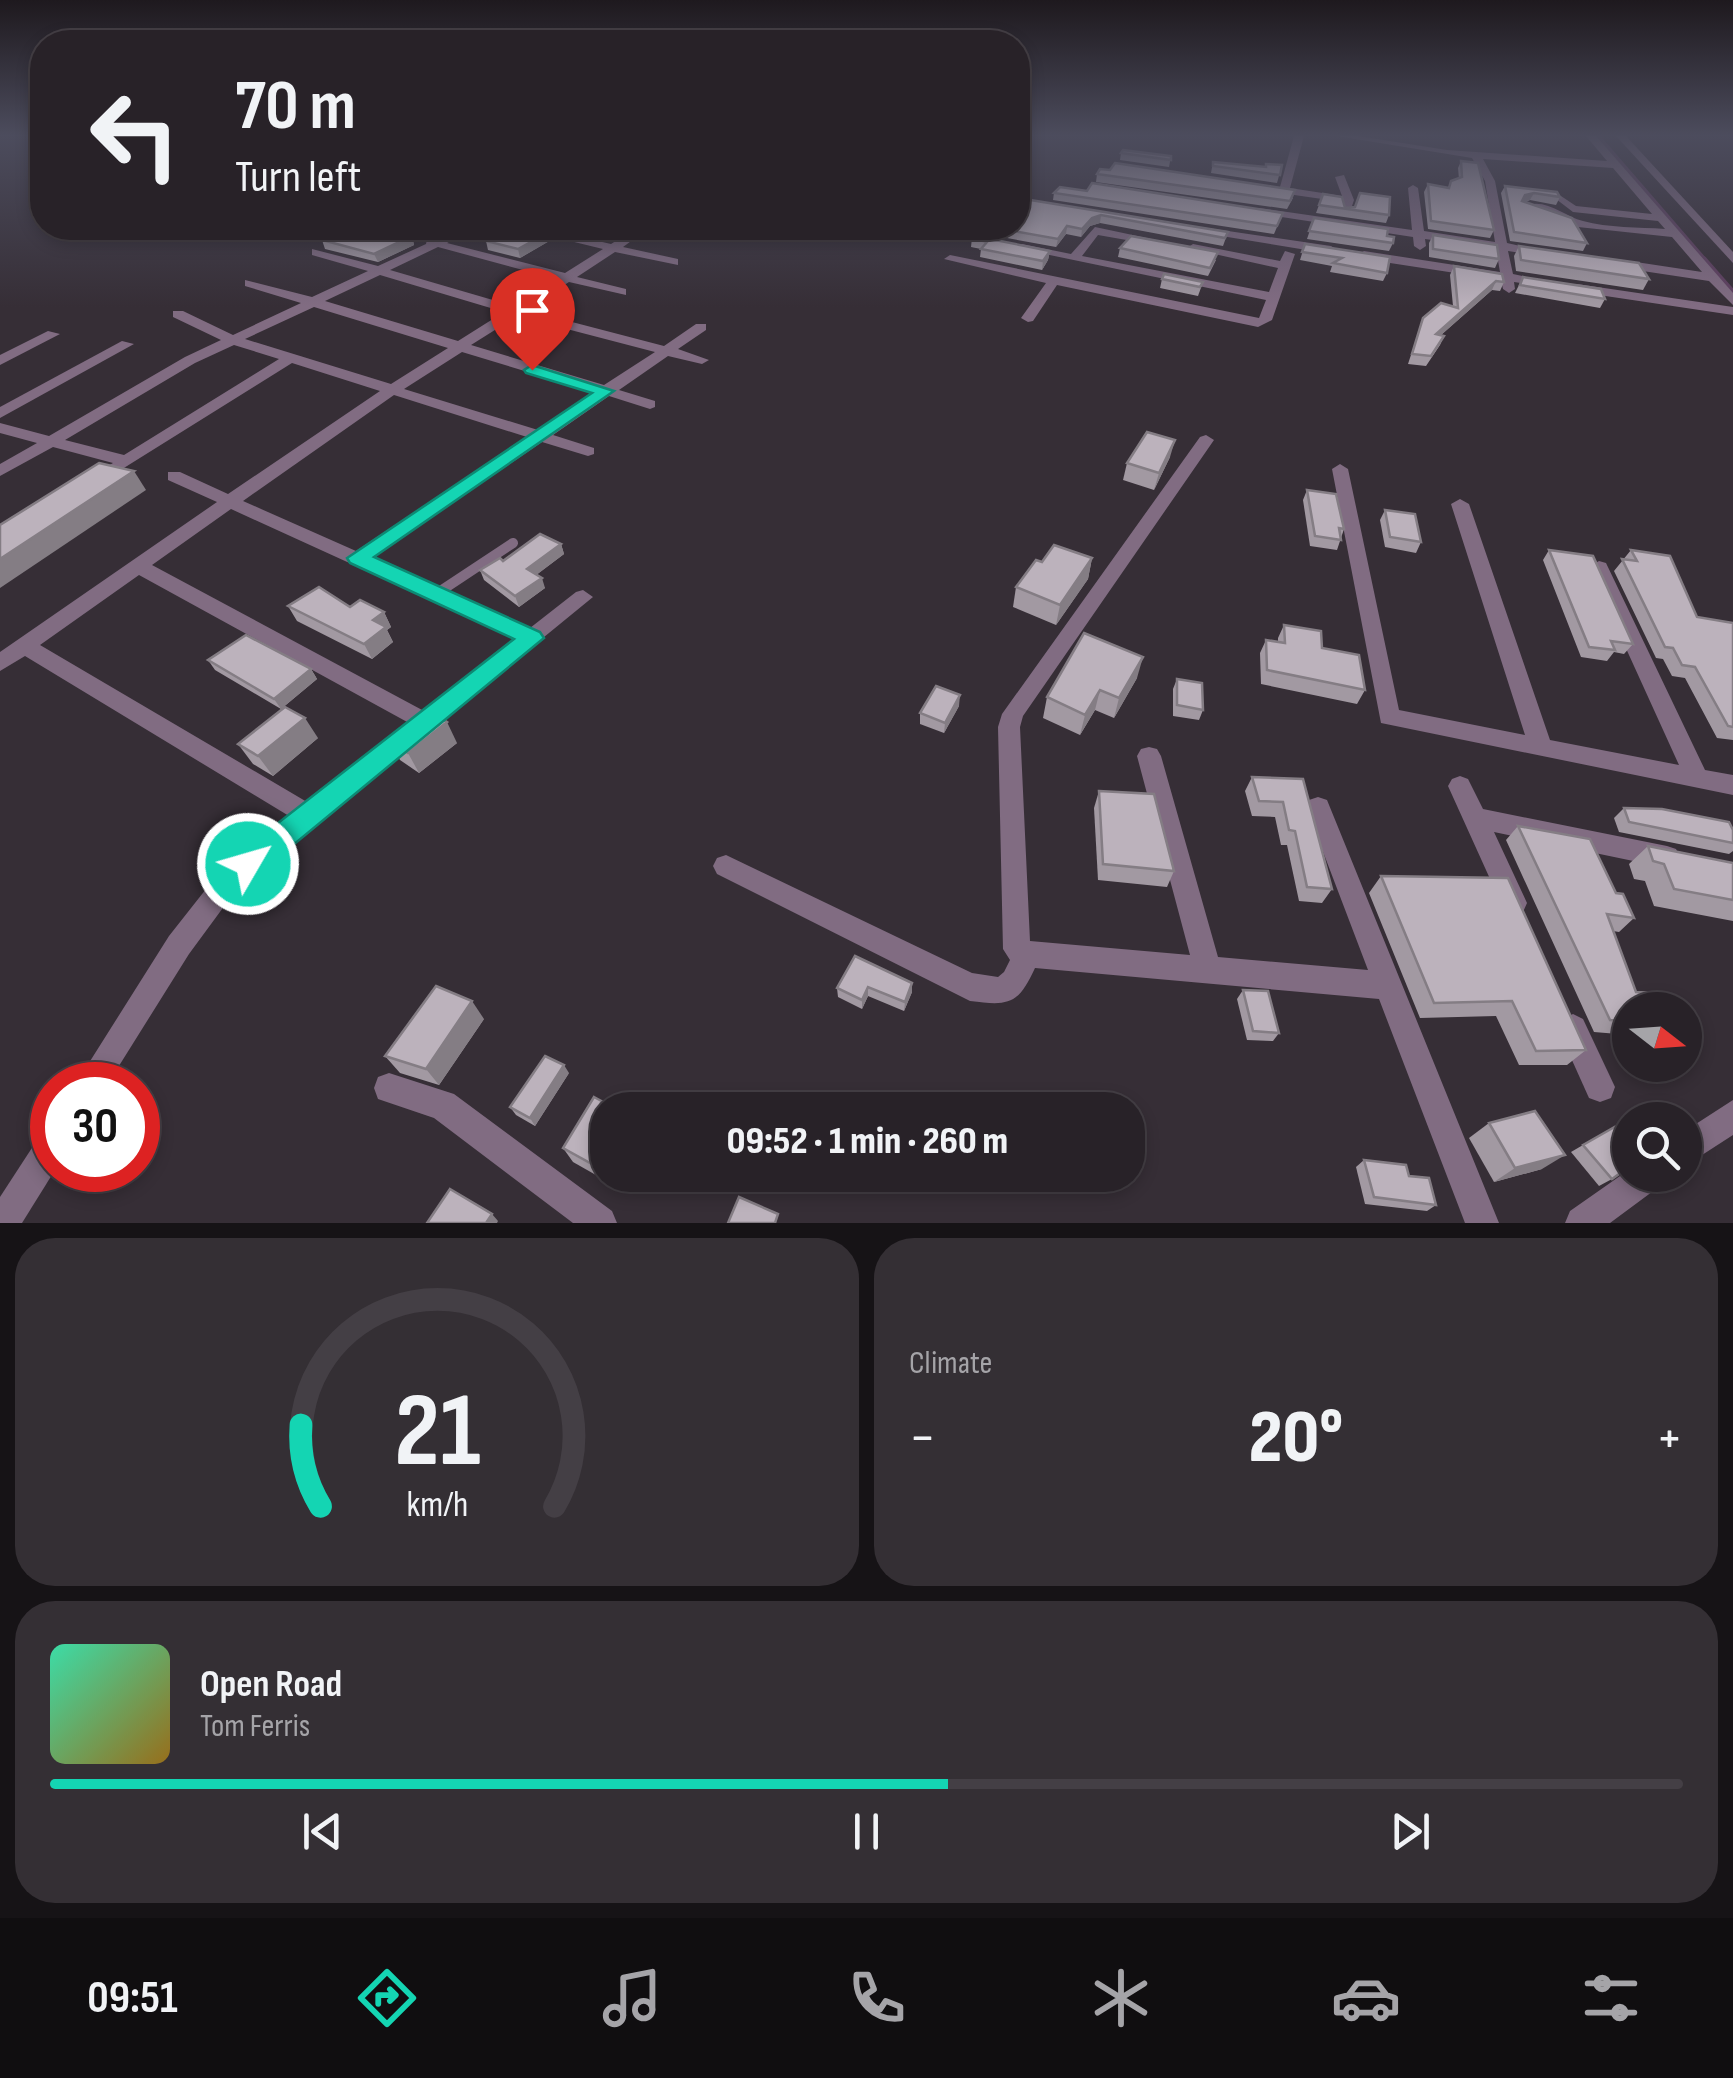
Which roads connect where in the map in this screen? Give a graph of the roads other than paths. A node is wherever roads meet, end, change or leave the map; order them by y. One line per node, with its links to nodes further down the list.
1 (1299, 193): 8 (street)
2 (1345, 193): 8 (street)
3 (1415, 193): 14 (street)
4 (1491, 193): 23 (street)
5 (1640, 193): 11 (street)
6 (1673, 193): 30 (street)
7 (1561, 199): 11 (street)
8 (1348, 200): 12 (street)
9 (1528, 207): 15 (street)
10 (1245, 209): 12 (street)
11 (1662, 218): 15 (street)
12 (1342, 223): 14 (street); 26 (street)
13 (1184, 227): 22 (street)
14 (1420, 234): 23 (street); 33 (street)
15 (1677, 234): 38 (street)
16 (420, 240): 20 (street)
17 (444, 240): 20 (street)
18 (579, 240): 24 (street)
19 (625, 240): 24 (street)
20 (435, 244): 35 (street); 37 (street)
21 (1000, 244): 28 (street)
22 (1294, 244): 26 (street); 34 (street)
23 (1498, 246): 27 (street); 36 (street)
24 (612, 248): 32 (street); 37 (street)
25 (316, 252): 35 (street)
26 (1342, 252): 33 (street)
27 (1557, 254)
28 (1074, 258): 34 (street); 43 (street)
29 (950, 259): 39 (street)
30 (1733, 259)
31 (1596, 260): 38 (street)
32 (674, 262)
33 (1421, 264): 36 (street)
34 (1285, 266): 43 (street)
35 (378, 271): 45 (street); 46 (street)
36 (1505, 276): 41 (street); 47 (street)
37 (566, 278): 42 (street); 46 (street)
38 (1712, 278): 44 (street)
39 (1054, 280): 43 (street); 49 (street)
40 (250, 283): 45 (street)
41 (1509, 291)
42 (621, 292)
43 (1272, 298)
44 (1733, 301)
45 (310, 304): 52 (street); 54 (street)
46 (515, 311): 54 (street); 55 (street)
47 (1733, 312)
48 (178, 314): 52 (street)
49 (1028, 318)
50 (701, 327): 55 (street)
51 (53, 334): 58 (street)
52 (233, 340): 56 (street); 65 (street)
53 (127, 344): 62 (street)
54 (458, 348): 59 (street); 60 (street)
55 (666, 351): 57 (street); 60 (street)
56 (290, 358): 59 (street); 68 (street)
57 (702, 360)
58 (0, 361)
59 (392, 390): 64 (street); 73 (street)
60 (606, 391): 61 (street); 64 (street)
61 (650, 404)
62 (0, 413)
63 (0, 428): 65 (street)
64 (540, 436): 67 (street); 76 (street)
65 (52, 440): 68 (street); 70 (street)
66 (1206, 440): 96 (street)
67 (588, 451)
68 (126, 462): 72 (street)
69 (1340, 469): 85 (street)
70 (0, 471)
71 (174, 476): 73 (street)
72 (78, 491)
73 (231, 500): 76 (street); 77 (street)
74 (1460, 504): 85 (street)
75 (513, 542): 79 (lane)
76 (358, 558): 79 (street)
77 (138, 566): 82 (street); 84 (street)
78 (1599, 567): 87 (street)
79 (436, 594): 81 (street)
80 (583, 597): 81 (street)
81 (532, 638): 84 (street)
82 (25, 646): 83 (street); 91 (street)
83 (0, 663)
84 (426, 722): 91 (street)
85 (1541, 748): 87 (street)
86 (1149, 756): 97 (street)
87 (1697, 778): 88 (street)
88 (1733, 785)
89 (1460, 786): 92 (street)
90 (1318, 807): 98 (street)
91 (308, 816): 100 (street)
92 (1475, 818): 93 (street); 95 (street)
93 (1696, 863)
94 (726, 866): 96 (street)
95 (1525, 926)
96 (1027, 954): 97 (street)
97 (1208, 970): 98 (street)
98 (1389, 986): 109 (street)
99 (1558, 997): 101 (street)
100 (105, 1062)
101 (1600, 1086)
102 (389, 1088): 108 (street)
103 (1733, 1116): 104 (street)
104 (1702, 1138)
105 (30, 1180): 107 (street)
106 (1626, 1192): 110 (street)
107 (3, 1223)
108 (600, 1223)
109 (1482, 1223)
110 (1582, 1223)

